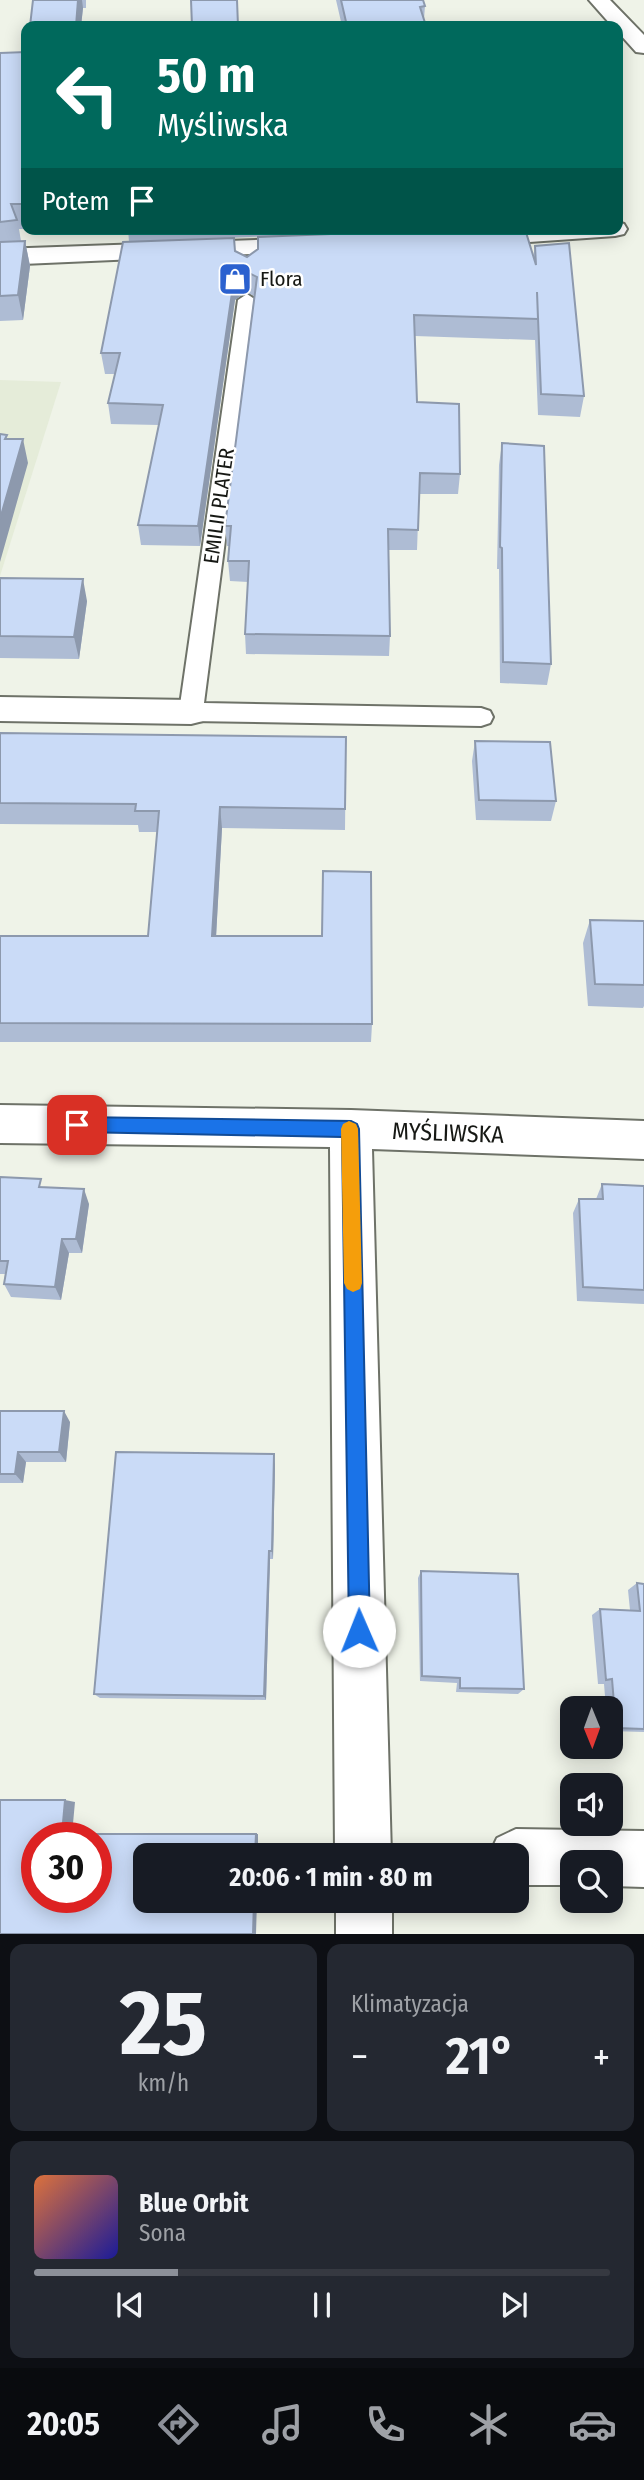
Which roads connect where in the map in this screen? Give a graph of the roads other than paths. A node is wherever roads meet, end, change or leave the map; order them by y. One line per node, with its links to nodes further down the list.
1 (599, 0): 2 (street)
2 (619, 21)
3 (623, 25): 4 (street)
4 (644, 47)
5 (644, 226): 6 (street)
6 (623, 228)
7 (526, 235): 8 (street)
8 (451, 240)
9 (328, 245): 10 (street)
10 (0, 257)
11 (247, 300): 13 (lane, EMILII PLATER)
12 (0, 709): 13 (street)
13 (191, 712): 14 (lane)
14 (481, 717)
15 (0, 1124): 16 (street, MYŚLIWSKA)
16 (351, 1129): 17 (street, MYŚLIWSKA); 18 (street)
17 (644, 1140)
18 (363, 1843)
19 (529, 1857): 20 (street)
20 (644, 1859)
21 (364, 1913): 22 (street)
22 (364, 1934)

